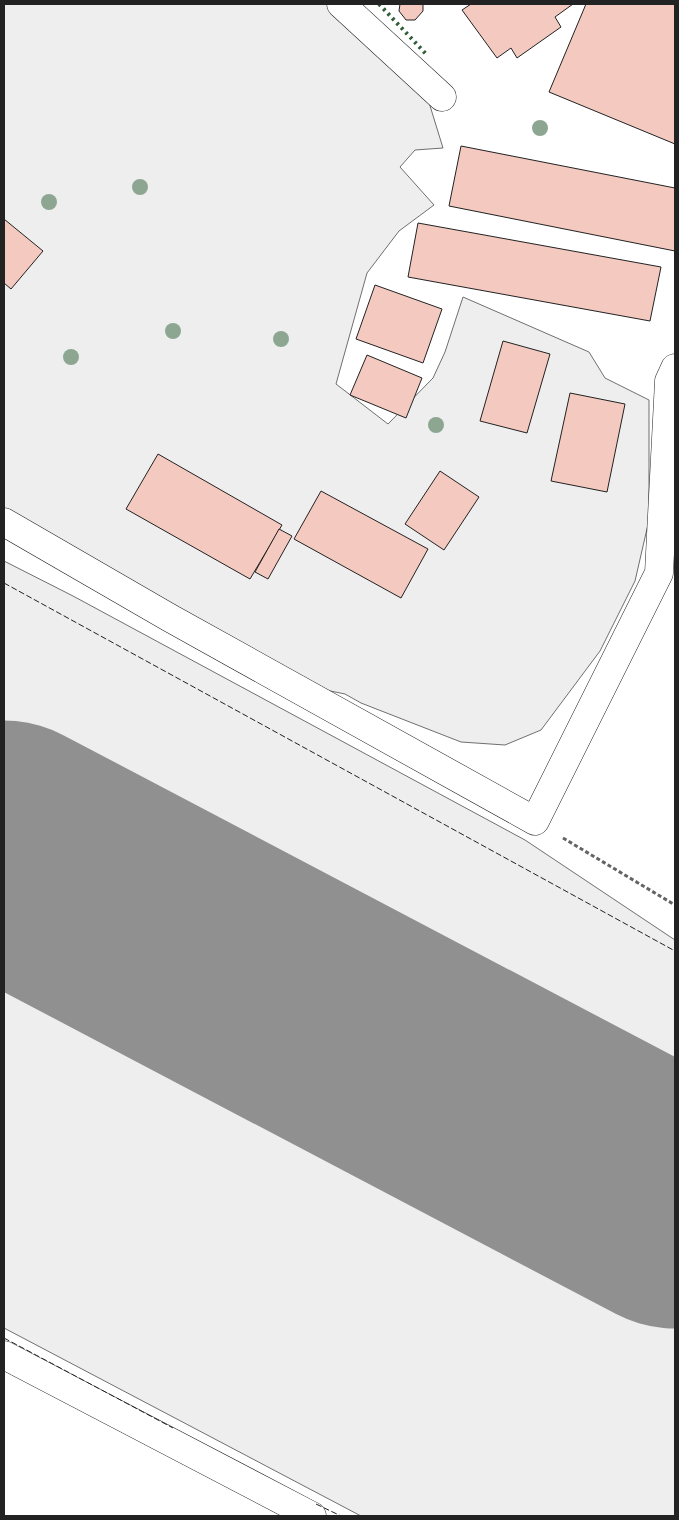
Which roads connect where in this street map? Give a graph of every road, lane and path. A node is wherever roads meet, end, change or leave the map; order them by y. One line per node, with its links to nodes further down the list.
1 (342, 4): 2 (street)
2 (442, 97)
3 (675, 368): 5 (street)
4 (4, 522): 5 (street)
5 (535, 821): 6 (path)
6 (675, 905)
7 (4, 1355): 8 (street)
8 (312, 1516)

